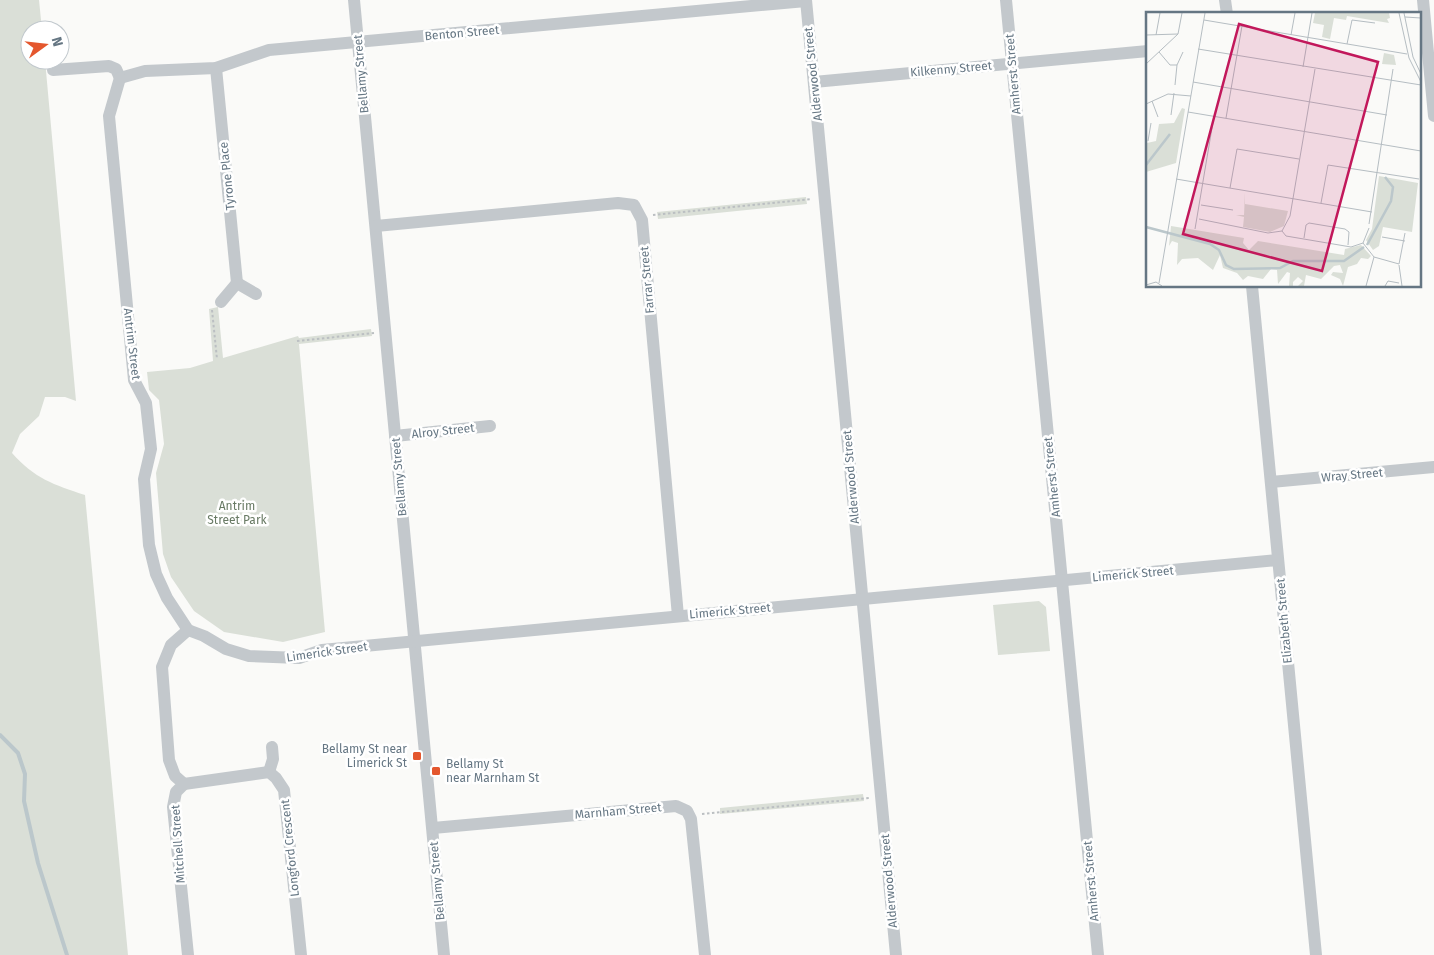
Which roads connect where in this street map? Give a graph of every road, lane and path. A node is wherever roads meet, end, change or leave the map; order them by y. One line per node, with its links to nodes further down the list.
1 (354, 0): 6 (street, Bellamy Street)
2 (1006, 0): 8 (street, Amherst Street)
3 (1423, 0): 5 (street)
4 (806, 1): 6 (street, Benton Street); 12 (street, Alderwood Street)
5 (1423, 23): 13 (street)
6 (358, 42): 9 (street, Benton Street); 16 (street, Bellamy Street)
7 (1146, 51): 8 (street, Kilkenny Street)
8 (1012, 63): 12 (street, Kilkenny Street); 29 (street, Amherst Street)
9 (216, 68): 11 (street, Benton Street); 17 (street, Tyrone Place)
10 (70, 69): 11 (street)
11 (120, 78): 32 (street, Antrim Street)
12 (814, 82): 14 (street, Alderwood Street)
13 (1434, 116)
14 (826, 198): 15 (path); 30 (street, Alderwood Street)
15 (642, 220): 16 (street); 31 (street, Farrar Street)
16 (376, 226): 21 (street, Bellamy Street)
17 (237, 283): 19 (street); 20 (street)
18 (1252, 288): 27 (street, Elizabeth Street)
19 (256, 294)
20 (221, 302): 23 (path)
21 (386, 332): 22 (path); 25 (street, Bellamy Street)
22 (297, 341)
23 (217, 360)
24 (490, 426): 25 (street, Alroy Street)
25 (395, 436): 33 (street, Bellamy Street)
26 (1434, 467): 27 (street, Wray Street)
27 (1271, 482): 28 (street, Elizabeth Street)
28 (1278, 560): 29 (street, Limerick Street); 46 (street, Elizabeth Street)
29 (1062, 581): 30 (street, Limerick Street); 45 (street, Amherst Street)
30 (862, 599): 31 (street, Limerick Street); 37 (street, Alderwood Street)
31 (678, 616): 33 (street, Limerick Street)
32 (188, 630): 33 (street, Limerick Street); 36 (street)
33 (415, 641): 39 (street, Bellamy Street)
34 (272, 747): 35 (street)
35 (269, 772): 36 (street); 41 (street, Longford Crescent)
36 (184, 784): 40 (street, Mitchell Street)
37 (881, 797): 38 (path); 44 (street, Alderwood Street)
38 (691, 820): 39 (street, Marnham Street); 43 (street)
39 (432, 828): 42 (street, Bellamy Street)
40 (188, 955)
41 (301, 955)
42 (444, 955)
43 (706, 955)
44 (896, 955)
45 (1098, 955)
46 (1316, 955)

